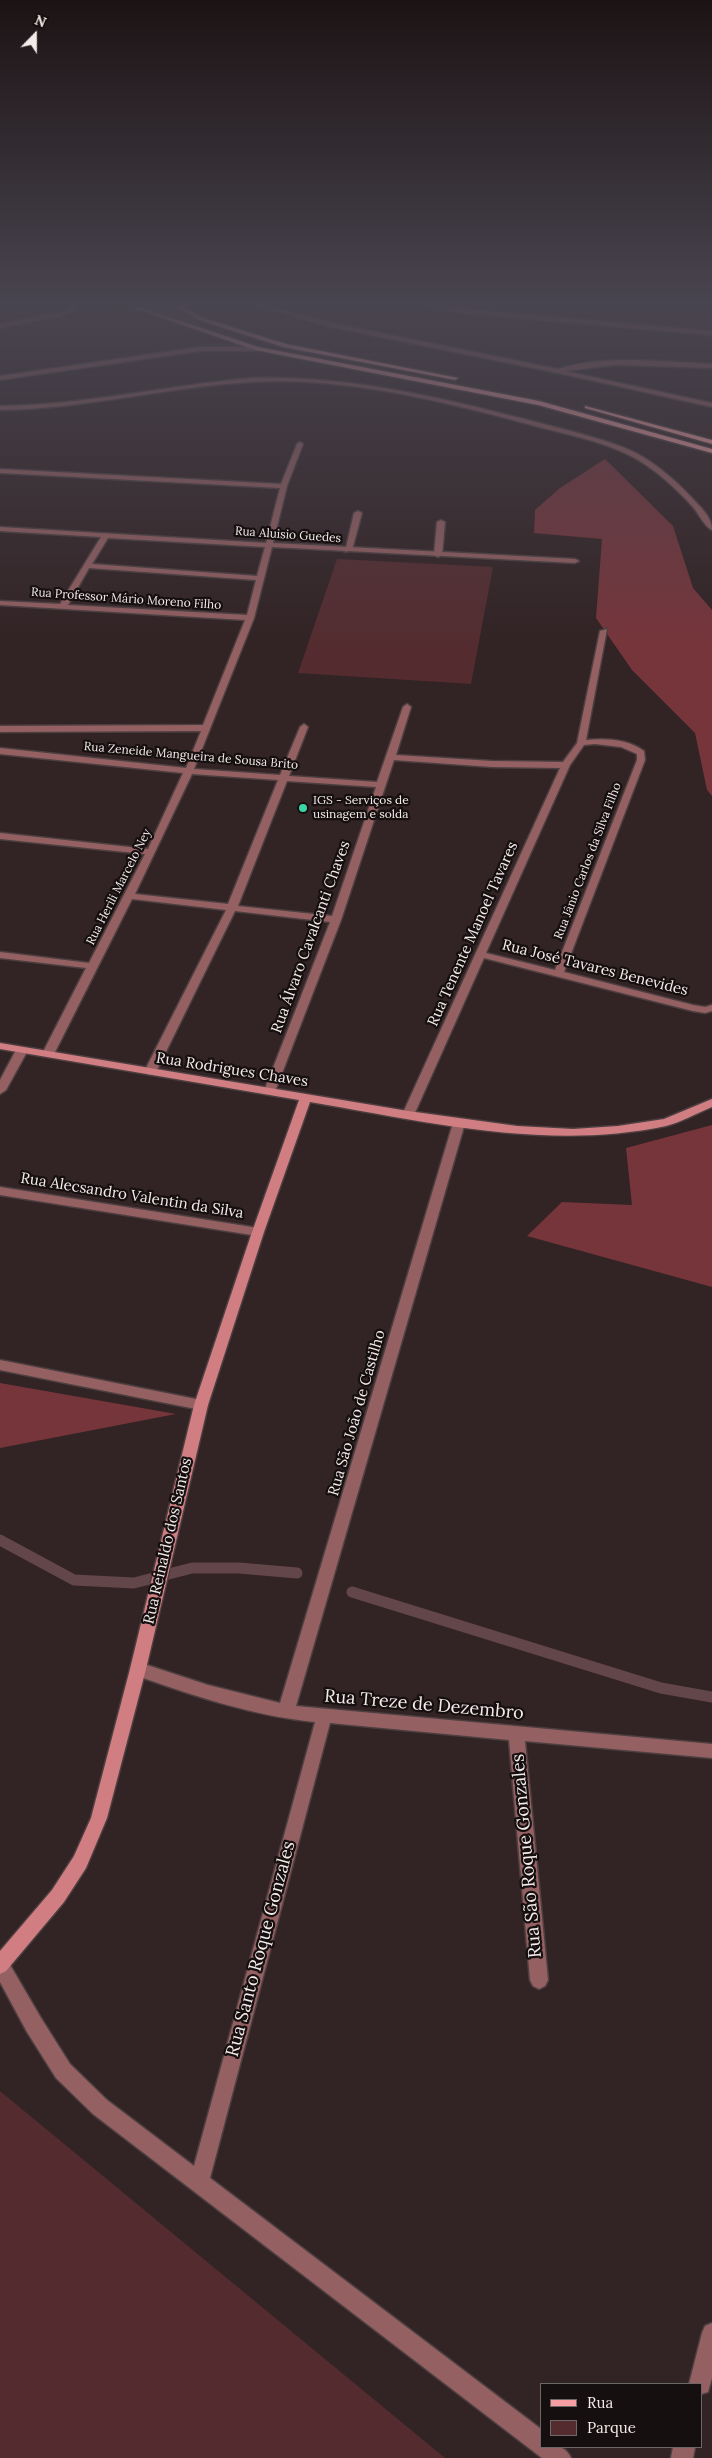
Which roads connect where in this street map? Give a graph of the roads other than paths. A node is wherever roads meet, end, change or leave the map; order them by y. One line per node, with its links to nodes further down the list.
1 (516, 420): 11 (street)
2 (598, 420): 6 (main road)
3 (633, 420): 4 (main road)
4 (712, 442)
5 (300, 444): 8 (street, Rua Herili Marcelo Ney)
6 (712, 451)
7 (0, 471): 8 (street)
8 (284, 486): 14 (street, Rua Herili Marcelo Ney)
9 (358, 513): 15 (street)
10 (441, 522): 16 (street)
11 (712, 528)
12 (0, 529): 13 (street, Rua Aluisio Guedes)
13 (106, 536): 14 (street, Rua Aluisio Guedes); 18 (street)
14 (268, 544): 15 (street, Rua Aluisio Guedes); 19 (street, Rua Herili Marcelo Ney)
15 (348, 550): 16 (street, Rua Aluisio Guedes)
16 (438, 555): 17 (street, Rua Aluisio Guedes)
17 (575, 561)
18 (88, 566): 19 (street); 21 (street)
19 (260, 578): 22 (street, Rua Herili Marcelo Ney)
20 (0, 603): 21 (street, Rua Professor Mário Moreno Filho)
21 (62, 606): 22 (street, Rua Professor Mário Moreno Filho)
22 (250, 618): 27 (street, Rua Herili Marcelo Ney)
23 (604, 631): 28 (street)
24 (407, 707): 30 (street, Rua Álvaro Cavalcanti Chaves)
25 (304, 727): 33 (street)
26 (0, 728): 27 (street)
27 (205, 728): 32 (street, Rua Herili Marcelo Ney)
28 (582, 743): 31 (street, Rua Tenente Manoel Tavares); 43 (street, Rua Jânio Carlos da Silva Filho)
29 (0, 751): 32 (street, Rua Zeneide Mangueira de Sousa Brito)
30 (391, 757): 31 (street); 34 (street, Rua Álvaro Cavalcanti Chaves)
31 (566, 765): 41 (street, Rua Tenente Manoel Tavares)
32 (189, 771): 33 (street, Rua Zeneide Mangueira de Sousa Brito); 36 (street, Rua Herili Marcelo Ney)
33 (284, 778): 34 (street, Rua Zeneide Mangueira de Sousa Brito); 38 (street)
34 (381, 785): 39 (street, Rua Álvaro Cavalcanti Chaves)
35 (0, 836): 36 (street)
36 (152, 852): 37 (street, Rua Herili Marcelo Ney)
37 (130, 896): 38 (street); 42 (street, Rua Herili Marcelo Ney)
38 (232, 908): 39 (street); 48 (street)
39 (336, 920): 50 (street, Rua Álvaro Cavalcanti Chaves)
40 (0, 954): 42 (street)
41 (479, 954): 43 (street, Rua José Tavares Benevides); 53 (street, Rua Tenente Manoel Tavares)
42 (92, 966): 47 (street, Rua Herili Marcelo Ney)
43 (559, 972): 44 (street, Rua José Tavares Benevides)
44 (708, 1009)
45 (0, 1046): 46 (street, Rua Rodrigues Chaves)
46 (22, 1050): 47 (street, Rua Rodrigues Chaves); 49 (street)
47 (48, 1054): 48 (street, Rua Rodrigues Chaves)
48 (150, 1072): 50 (street, Rua Rodrigues Chaves)
49 (0, 1090)
50 (270, 1091): 51 (street, Rua Rodrigues Chaves)
51 (306, 1098): 53 (street, Rua Rodrigues Chaves); 56 (street, Rua Reinaldo dos Santos)
52 (712, 1103): 54 (street, Rua Rodrigues Chaves)
53 (408, 1115): 54 (street, Rua Rodrigues Chaves)
54 (459, 1123): 60 (street, Rua São João de Castilho)
55 (0, 1192): 56 (street, Rua Alecsandro Valentin da Silva)
56 (258, 1232): 58 (street, Rua Reinaldo dos Santos)
57 (0, 1365): 58 (street)
58 (201, 1405): 59 (street, Rua Reinaldo dos Santos)
59 (138, 1669): 60 (street, Rua Treze de Dezembro); 64 (street, Rua Reinaldo dos Santos)
60 (286, 1712): 61 (street, Rua Treze de Dezembro)
61 (324, 1717): 62 (street, Rua Treze de Dezembro); 66 (street, Rua Santo Roque Gonzales)
62 (516, 1732): 63 (street, Rua Treze de Dezembro); 65 (street, Rua São Roque Gonzales)
63 (712, 1751)
64 (0, 1965): 66 (street)
65 (539, 1980)
66 (199, 2182): 69 (street)
67 (712, 2333): 68 (street)
68 (700, 2383)
69 (540, 2442)
70 (546, 2448): 71 (street)
71 (560, 2458)

